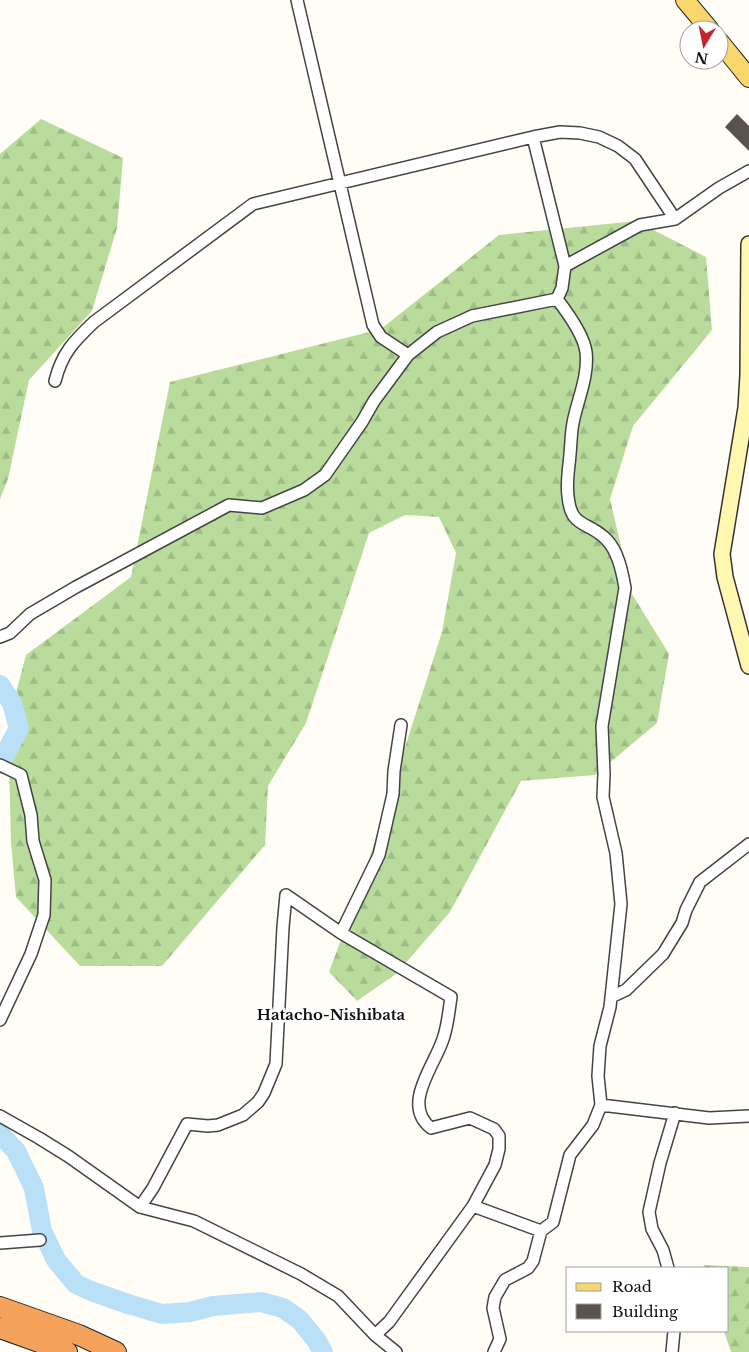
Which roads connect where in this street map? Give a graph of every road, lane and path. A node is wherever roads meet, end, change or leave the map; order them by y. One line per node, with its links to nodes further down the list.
1 (297, 0): 8 (street)
2 (685, 0): 3 (main road)
3 (702, 20)
4 (729, 53): 5 (main road)
5 (749, 78)
6 (533, 137): 8 (street); 9 (street); 11 (street)
7 (749, 171): 9 (street)
8 (340, 183): 13 (street); 14 (street)
9 (675, 219): 11 (street)
10 (749, 244): 16 (street)
11 (565, 266): 12 (street)
12 (557, 299): 13 (street); 21 (street)
13 (408, 355): 15 (street)
14 (55, 381)
15 (0, 637)
16 (749, 666)
17 (401, 725): 20 (street)
18 (0, 765): 22 (street)
19 (749, 844): 21 (street)
20 (341, 933): 27 (street); 28 (street)
21 (612, 997): 23 (street)
22 (0, 1020)
23 (601, 1105): 24 (street); 29 (street)
24 (675, 1113): 26 (street); 32 (street)
25 (0, 1116): 28 (street)
26 (749, 1116)
27 (473, 1206): 29 (street); 36 (street)
28 (140, 1208): 36 (street)
29 (542, 1232): 40 (street)
30 (40, 1240): 31 (street)
31 (0, 1243)
32 (668, 1267)
33 (0, 1307): 38 (highway)
34 (0, 1328): 37 (highway)
35 (674, 1332): 41 (street)
36 (375, 1335): 39 (street)
37 (67, 1352)
38 (116, 1352)
39 (396, 1352)
40 (494, 1352)
41 (672, 1352)

